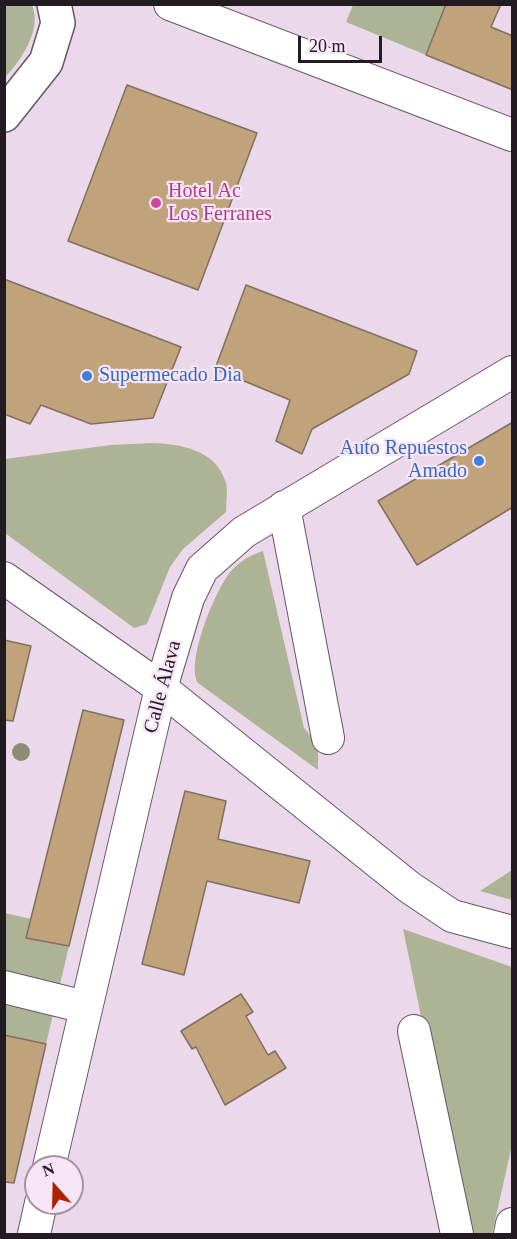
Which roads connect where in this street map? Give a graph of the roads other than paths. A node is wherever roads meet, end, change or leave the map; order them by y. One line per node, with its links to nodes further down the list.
1 (54, 4): 3 (main road)
2 (170, 4): 4 (street)
3 (4, 115)
4 (513, 135)
5 (513, 372): 6 (street, Calle Álava)
6 (284, 507): 8 (street, Calle Álava); 9 (street)
7 (4, 578): 8 (street)
8 (161, 688): 10 (street); 12 (street, Calle Álava)
9 (328, 738)
10 (513, 932)
11 (4, 987): 12 (street)
12 (85, 1007): 14 (street, Calle Álava)
13 (414, 1031): 18 (street)
14 (52, 1155)
15 (38, 1215): 17 (street)
16 (513, 1224): 19 (street)
17 (34, 1234)
18 (457, 1234)
19 (510, 1234)

